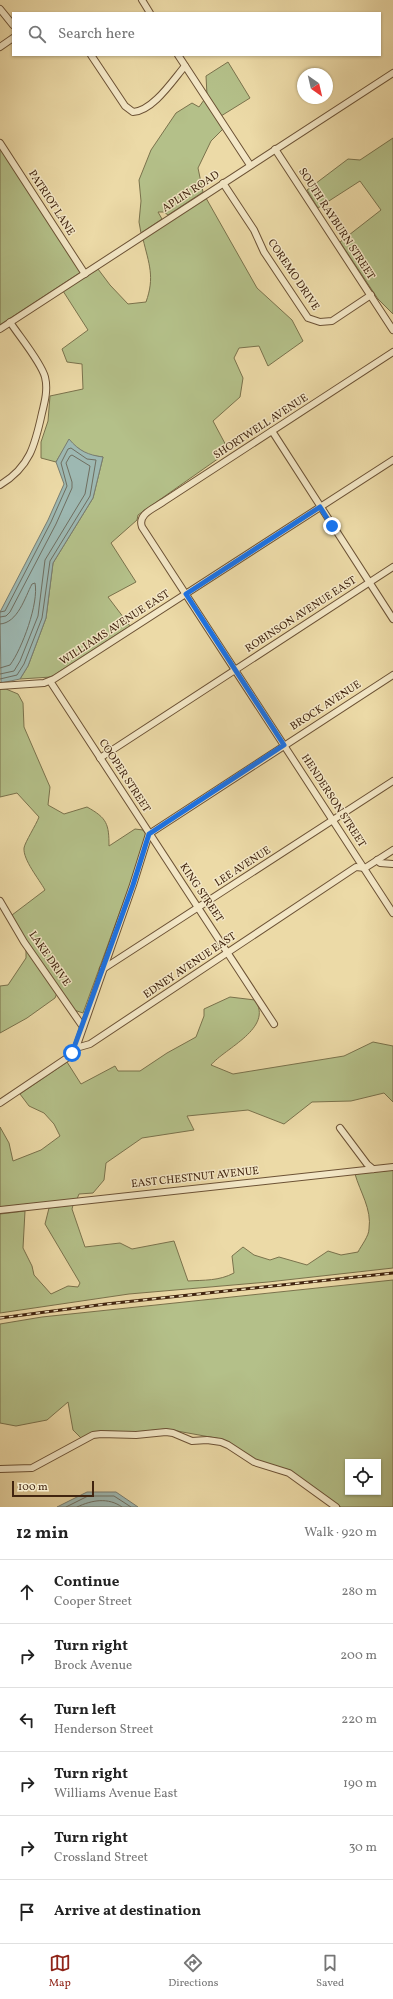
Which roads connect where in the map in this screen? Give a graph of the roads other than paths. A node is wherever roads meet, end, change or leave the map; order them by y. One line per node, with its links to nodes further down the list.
1 (142, 0): 3 (street)
2 (0, 9): 4 (street)
3 (149, 12)
4 (12, 24)
5 (12, 39): 6 (street)
6 (0, 47)
7 (92, 56): 9 (street)
8 (179, 56): 9 (street)
9 (185, 66): 13 (street)
10 (393, 73): 12 (street, APLIN ROAD)
11 (0, 143): 15 (street, PATRIOT LANE)
12 (275, 149): 13 (street, APLIN ROAD); 16 (street, SOUTH RAYBURN STREET)
13 (250, 165): 14 (street, APLIN ROAD)
14 (223, 183): 15 (street, APLIN ROAD); 16 (street, COREMO DRIVE)
15 (85, 274): 17 (street, APLIN ROAD)
16 (371, 296): 19 (street, SOUTH RAYBURN STREET)
17 (10, 322): 18 (street, APLIN ROAD); 23 (street)
18 (0, 329)
19 (393, 330)
20 (393, 352): 21 (street, SHORTWELL AVENUE)
21 (272, 431): 24 (street); 25 (street, SHORTWELL AVENUE)
22 (393, 460): 24 (street, WILLIAMS AVENUE EAST)
23 (0, 485)
24 (320, 507): 27 (street); 28 (street, WILLIAMS AVENUE EAST)
25 (141, 519): 28 (street, HENDERSON STREET)
26 (393, 567): 27 (street, ROBINSON AVENUE EAST)
27 (369, 582): 29 (street); 30 (street, ROBINSON AVENUE EAST)
28 (186, 594): 30 (street, HENDERSON STREET); 32 (street, WILLIAMS AVENUE EAST)
29 (393, 619)
30 (234, 670): 34 (street, HENDERSON STREET); 35 (street, ROBINSON AVENUE EAST)
31 (393, 675): 34 (street, BROCK AVENUE)
32 (50, 681): 33 (street, WILLIAMS AVENUE EAST); 35 (street, COOPER STREET)
33 (0, 686)
34 (284, 745): 37 (street, HENDERSON STREET); 38 (street, BROCK AVENUE)
35 (100, 758): 38 (street, COOPER STREET)
36 (393, 781): 37 (street, LEE AVENUE)
37 (333, 820): 42 (street, HENDERSON STREET); 44 (street, LEE AVENUE)
38 (149, 834): 44 (street, KING STREET); 47 (street)
39 (393, 850): 40 (street, EDNEY AVENUE EAST)
40 (376, 860): 41 (street); 42 (street, EDNEY AVENUE EAST)
41 (393, 864)
42 (365, 868): 45 (street, HENDERSON STREET); 46 (street, EDNEY AVENUE EAST)
43 (0, 901): 49 (street, LAKE DRIVE)
44 (199, 908): 46 (street, KING STREET); 47 (street, LEE AVENUE)
45 (393, 913)
46 (228, 952): 48 (street, KING STREET); 50 (street, EDNEY AVENUE EAST)
47 (103, 970): 49 (street)
48 (274, 1024)
49 (83, 1027): 50 (street)
50 (76, 1048): 51 (street, EDNEY AVENUE EAST)
51 (0, 1103)
52 (340, 1128): 54 (street)
53 (393, 1167): 54 (street, EAST CHESTNUT AVENUE)
54 (373, 1169): 55 (street, EAST CHESTNUT AVENUE)
55 (0, 1210)
56 (0, 1469): 57 (street)
57 (336, 1507)

